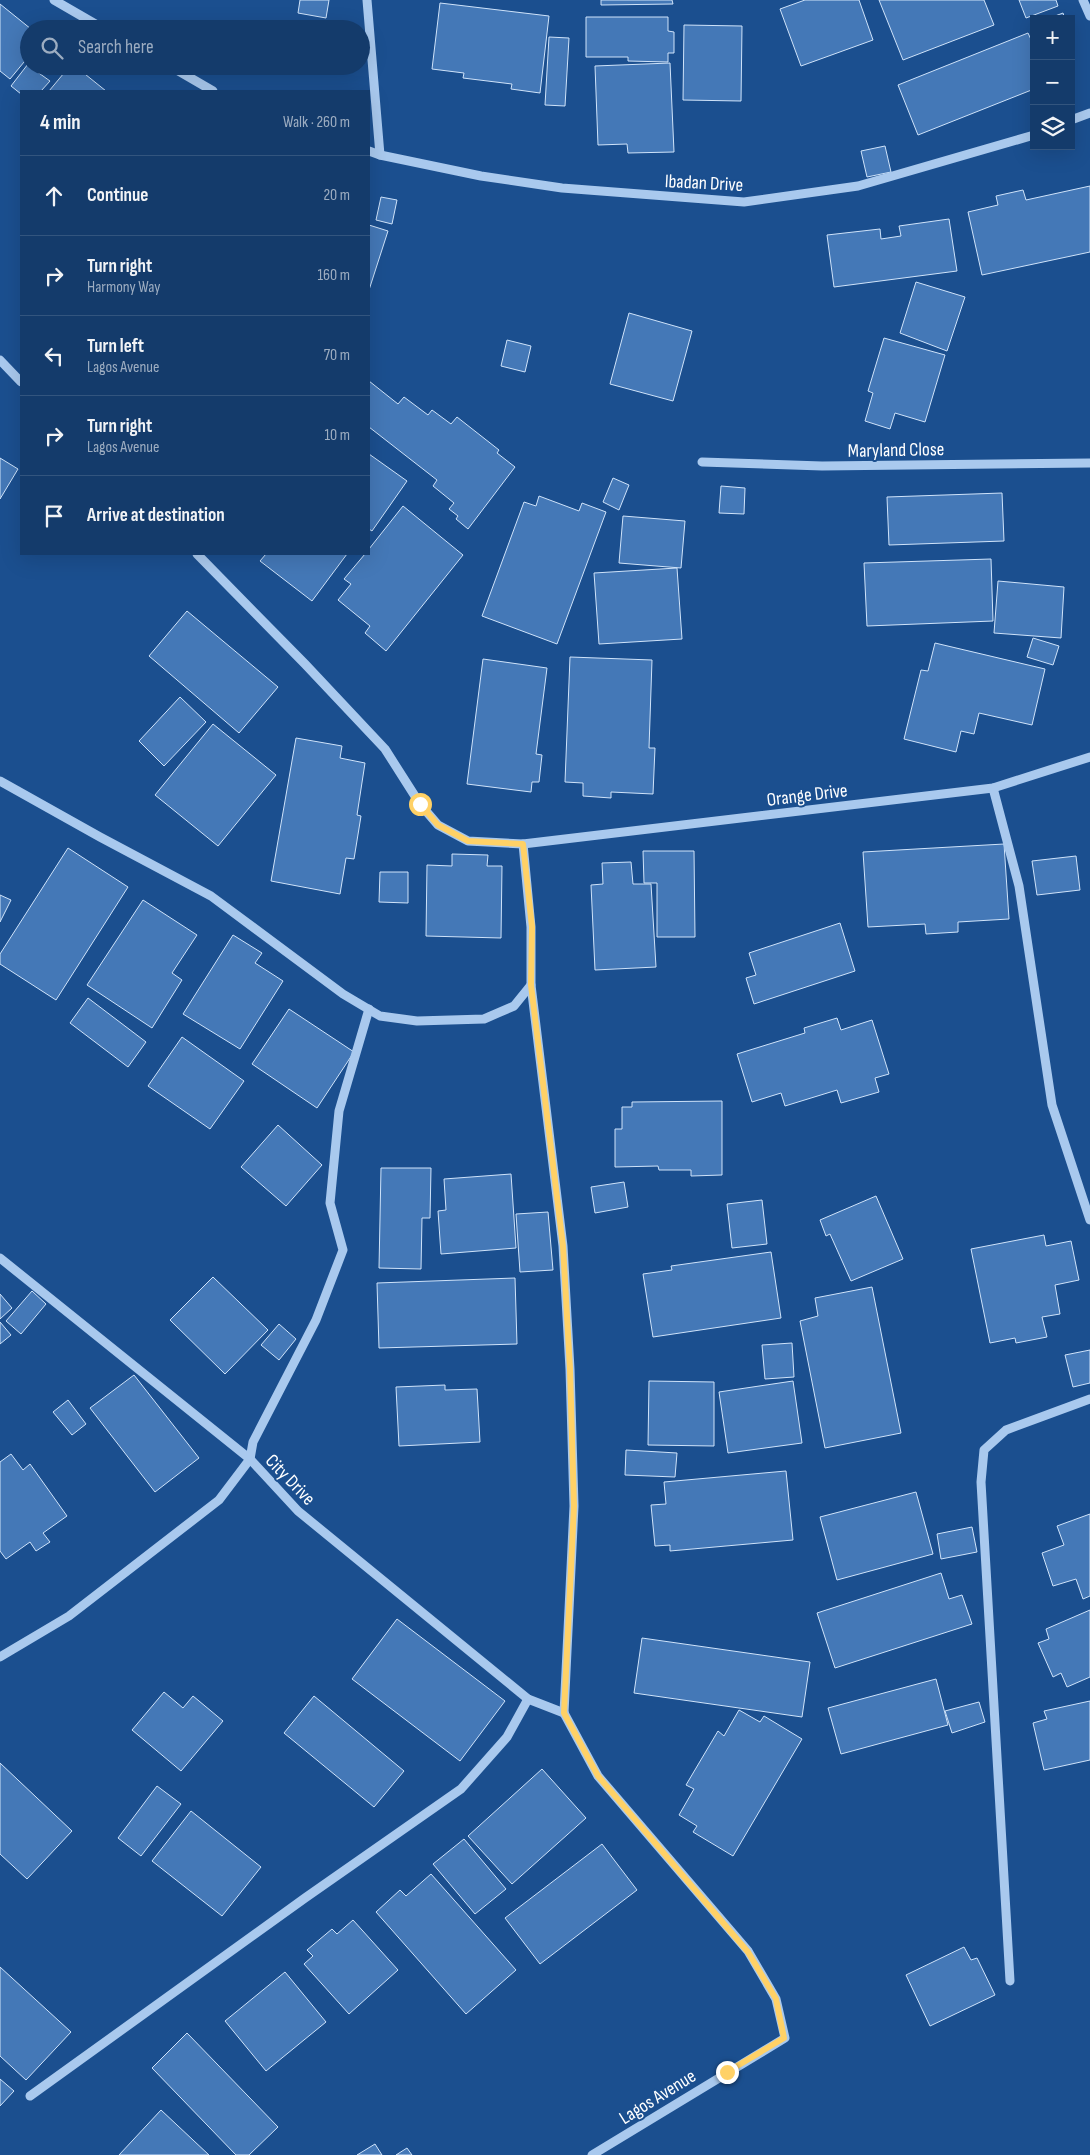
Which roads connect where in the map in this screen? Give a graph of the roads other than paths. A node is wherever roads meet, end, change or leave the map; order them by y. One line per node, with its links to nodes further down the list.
1 (54, 0): 5 (street)
2 (368, 0): 6 (street)
3 (1083, 0): 4 (street)
4 (1090, 16)
5 (88, 20)
6 (370, 20)
7 (370, 26): 14 (street)
8 (185, 75): 9 (street)
9 (211, 90)
10 (1090, 113): 11 (street)
11 (1075, 119)
12 (1030, 136): 14 (street, Ibadan Drive)
13 (370, 151): 14 (street, Ibadan Drive)
14 (380, 156)
15 (0, 360): 16 (street)
16 (20, 381)
17 (702, 462): 18 (street, Maryland Close)
18 (1090, 463)
19 (198, 555): 23 (street, Orange Drive)
20 (1090, 757): 22 (street, Orange Drive)
21 (0, 781): 25 (street)
22 (993, 788): 23 (street, Orange Drive); 26 (street)
23 (523, 844): 24 (street)
24 (531, 985): 25 (street); 32 (street)
25 (369, 1009): 29 (street)
26 (1090, 1220)
27 (0, 1258): 29 (street, City Drive)
28 (1090, 1399): 33 (street)
29 (250, 1459): 30 (street); 31 (street, City Drive)
30 (0, 1657)
31 (528, 1699): 32 (street, City Drive); 34 (street)
32 (564, 1713): 35 (street, Lagos Avenue)
33 (1010, 1981)
34 (30, 2096)
35 (592, 2155)

